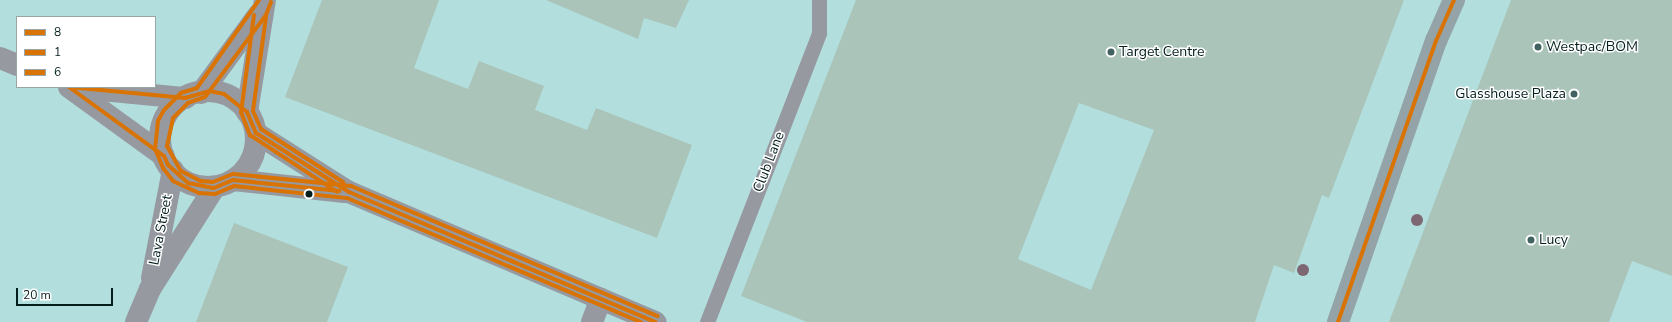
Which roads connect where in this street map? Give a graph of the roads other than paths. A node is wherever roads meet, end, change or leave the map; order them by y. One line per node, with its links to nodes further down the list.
1 (819, 0): 19 (lane, Club Lane)
2 (1454, 0): 20 (street)
3 (263, 6): 8 (street); 9 (street)
4 (0, 58): 5 (street)
5 (16, 65)
6 (71, 88): 11 (street)
7 (85, 88): 8 (street)
8 (193, 95): 9 (street); 11 (street)
9 (247, 112): 10 (street)
10 (256, 134): 12 (street); 13 (street)
11 (168, 163): 12 (street); 14 (street, Lava Street)
12 (224, 184): 13 (street); 14 (street, Lava Street)
13 (349, 192): 15 (street)
14 (150, 289): 16 (street, Lava Street)
15 (601, 299): 17 (street); 18 (street)
16 (136, 322)
17 (592, 322)
18 (656, 322)
19 (707, 322)
20 (1338, 322)

